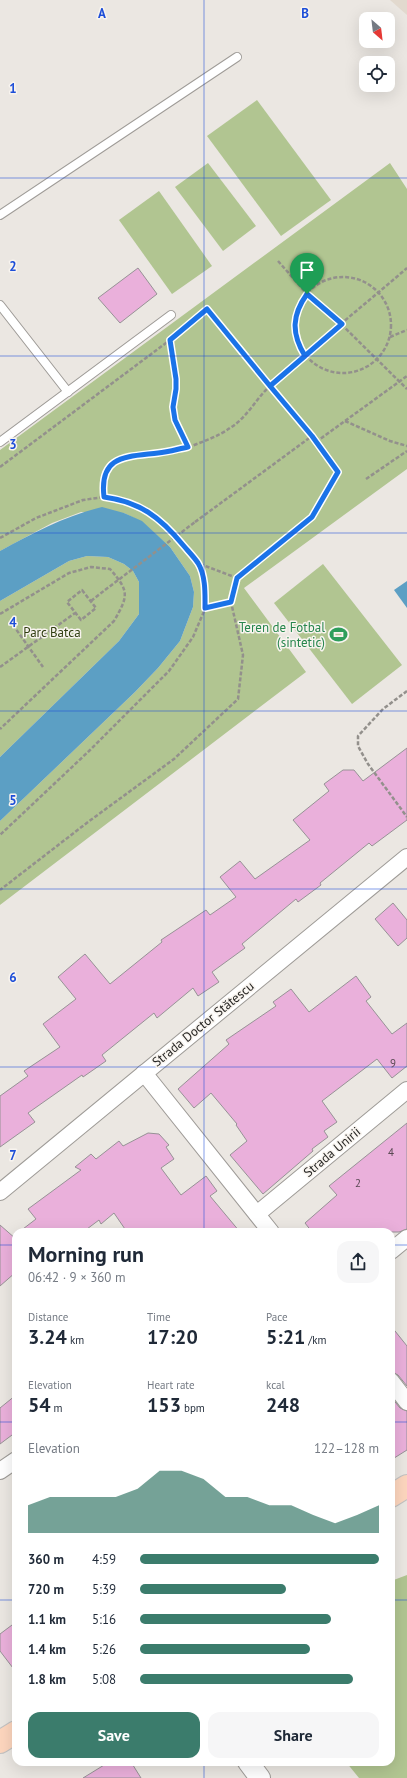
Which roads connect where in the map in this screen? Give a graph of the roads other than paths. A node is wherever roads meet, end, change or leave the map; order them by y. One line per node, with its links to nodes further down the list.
1 (237, 57): 2 (lane)
2 (0, 215)
3 (0, 305): 5 (lane)
4 (171, 315): 5 (lane)
5 (68, 392): 6 (lane)
6 (0, 442)
7 (407, 857): 8 (street, Strada Doctor Stătescu)
8 (144, 1073): 10 (street, Strada Doctor Stătescu); 11 (street)
9 (407, 1090): 11 (street, Strada Unirii)
10 (0, 1192)
11 (257, 1214): 12 (street)
12 (268, 1228)
13 (407, 1238): 14 (street)
14 (395, 1248)
15 (395, 1387): 16 (street)
16 (407, 1402)
17 (12, 1463): 18 (street)
18 (0, 1471)
19 (407, 1486): 20 (main road)
20 (395, 1494)
21 (12, 1734): 22 (main road)
22 (0, 1742)
23 (251, 1766): 24 (street)
24 (260, 1778)

